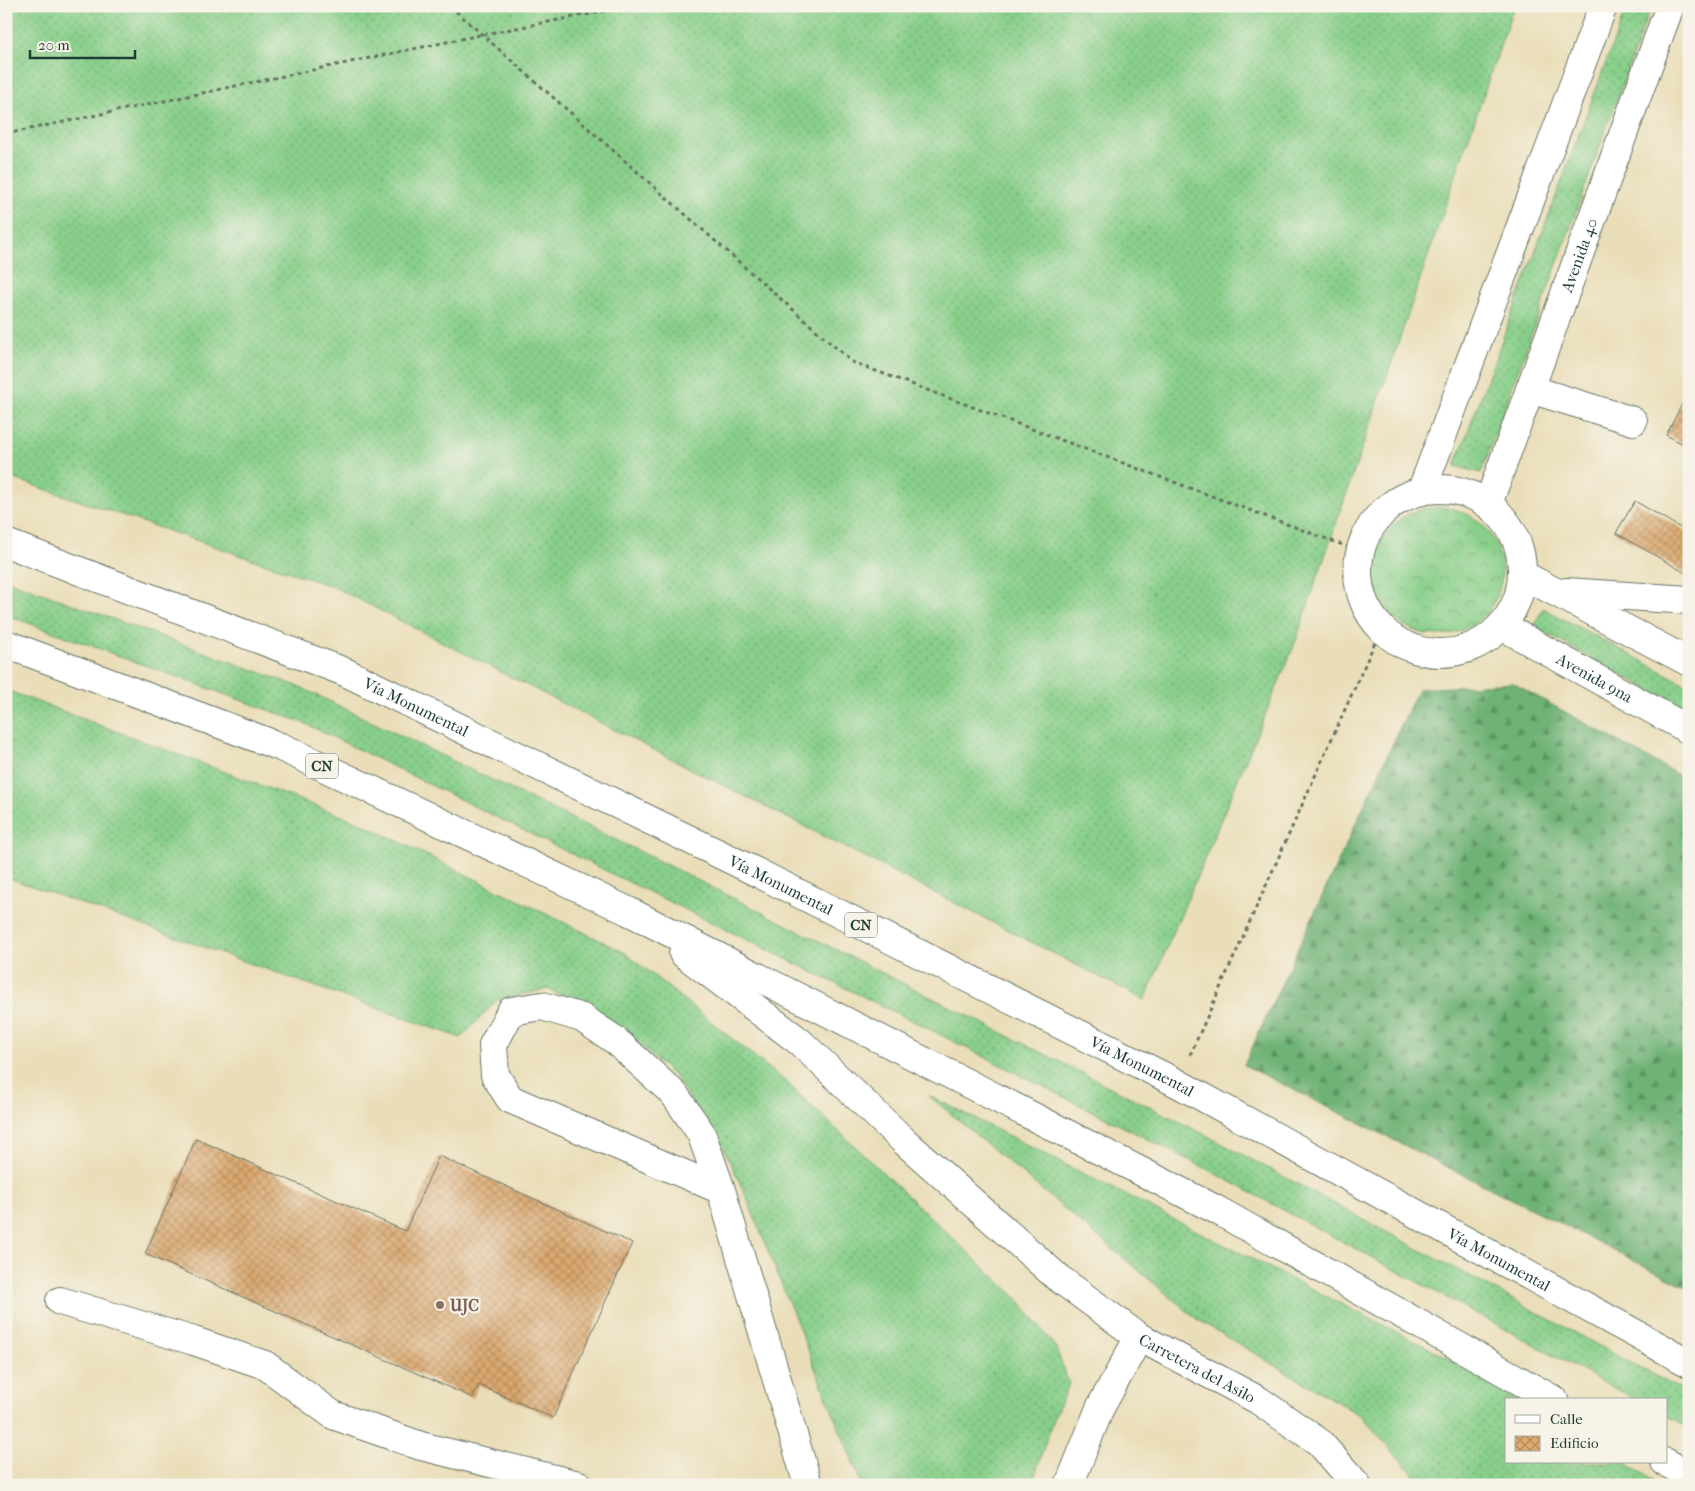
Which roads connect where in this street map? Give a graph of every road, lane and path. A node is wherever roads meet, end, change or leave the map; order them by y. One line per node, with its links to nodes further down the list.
1 (450, 6): 5 (path)
2 (631, 6): 5 (path)
3 (1603, 6): 9 (main road)
4 (1670, 6): 7 (main road, Avenida 40)
5 (480, 35): 6 (path); 12 (path)
6 (6, 134)
7 (1530, 389): 8 (main road); 10 (main road, Avenida 40)
8 (1632, 421)
9 (1422, 490): 10 (main road); 12 (main road)
10 (1488, 504): 13 (main road)
11 (6, 543): 22 (main road, Vía Monumental / CN)
12 (1359, 551): 17 (main road)
13 (1523, 574): 14 (main road); 16 (main road)
14 (1557, 592): 15 (main road); 19 (main road)
15 (1689, 600)
16 (1502, 626): 17 (main road); 20 (main road, Avenida 9na)
17 (1381, 629): 22 (path)
18 (6, 644): 21 (main road, CN)
19 (1689, 662)
20 (1689, 730)
21 (628, 911): 25 (main road); 27 (main road, CN)
22 (1177, 1083): 26 (main road, Vía Monumental / CN)
23 (720, 1190): 23 (main road); 31 (main road)
24 (60, 1300): 30 (main road)
25 (1139, 1337): 32 (main road, Carretera del Asilo); 33 (main road, Carretera del Asilo)
26 (1689, 1363)
27 (1550, 1398)
28 (1668, 1463): 29 (main road)
29 (1689, 1475)
30 (579, 1485)
31 (808, 1485)
32 (1069, 1485)
33 (1357, 1485)

